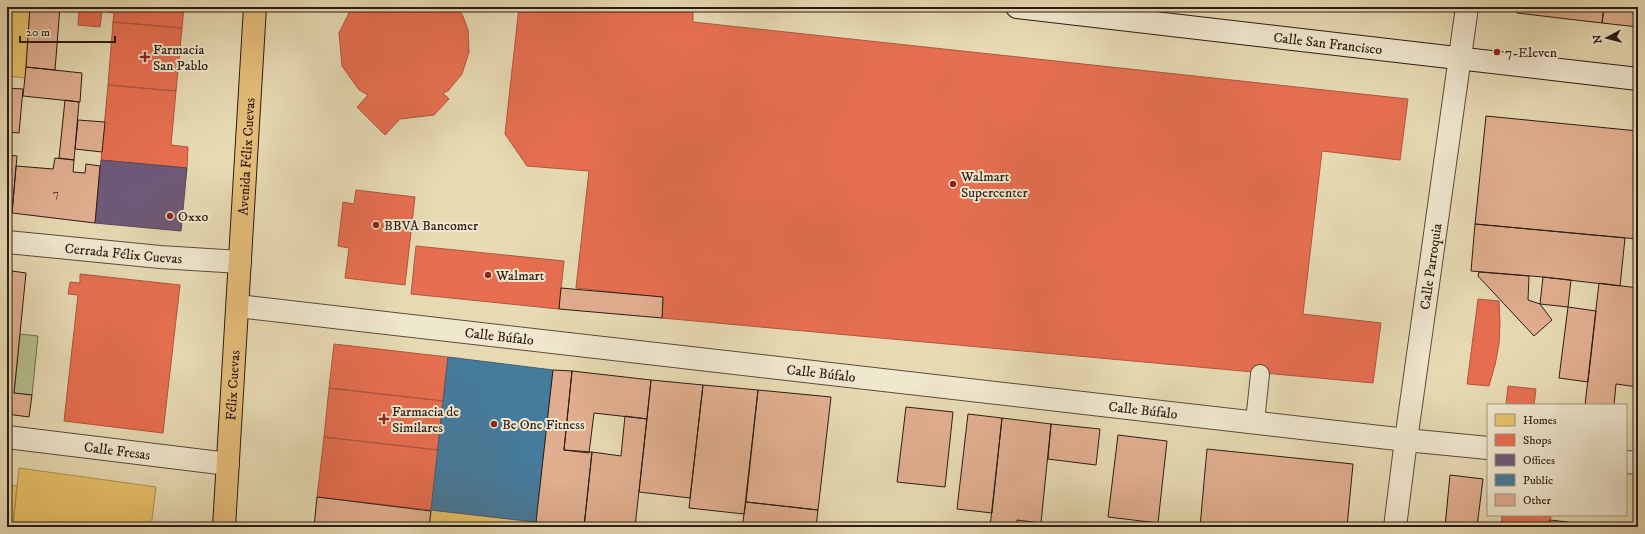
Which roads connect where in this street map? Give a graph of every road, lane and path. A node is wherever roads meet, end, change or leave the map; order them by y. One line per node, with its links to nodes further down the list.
1 (255, 7): 7 (main road, Avenida Félix Cuevas)
2 (1017, 7): 4 (street, Calle San Francisco)
3 (1467, 7): 4 (street, Calle Parroquia)
4 (1459, 58): 5 (street, Calle San Francisco); 12 (street, Calle Parroquia)
5 (1638, 80)
6 (7, 242): 7 (street, Cerrada Félix Cuevas)
7 (240, 262): 8 (main road, Avenida Félix Cuevas)
8 (238, 306): 10 (street, Calle Búfalo); 16 (main road, Félix Cuevas)
9 (1260, 374): 10 (lane)
10 (1255, 422): 12 (street, Calle Búfalo)
11 (7, 437): 16 (street, Calle Fresas)
12 (1406, 440): 13 (street, Calle Búfalo); 18 (street, Calle Parroquia)
13 (1487, 448)
14 (1627, 462): 15 (street)
15 (1638, 463)
16 (228, 464): 17 (main road)
17 (224, 527)
18 (1395, 527)

